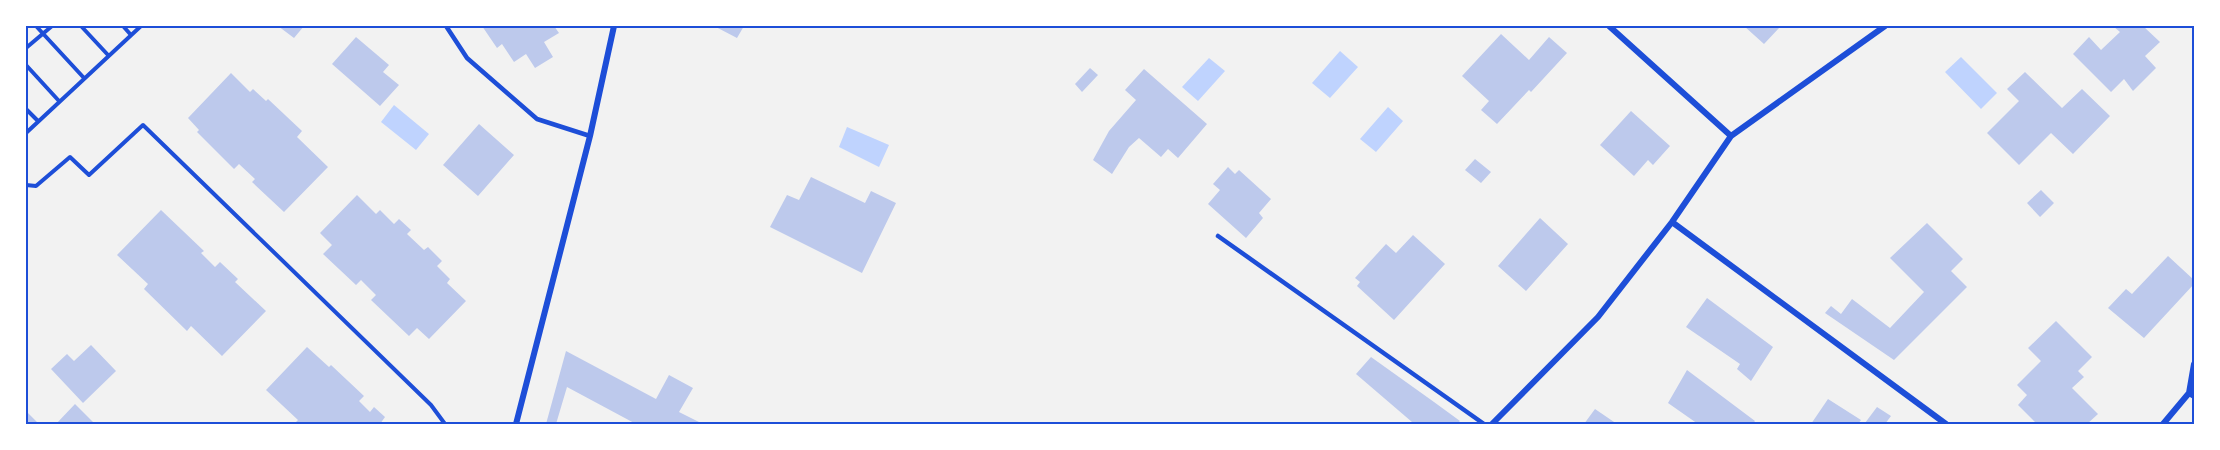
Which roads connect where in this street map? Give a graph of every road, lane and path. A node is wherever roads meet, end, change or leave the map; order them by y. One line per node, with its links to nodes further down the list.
1 (36, 26): 10 (path)
2 (52, 26): 10 (path)
3 (81, 26): 13 (path)
4 (123, 26): 11 (path)
5 (141, 26): 11 (path)
6 (446, 26): 20 (lane)
7 (614, 26): 20 (street)
8 (1609, 26): 21 (street)
9 (1885, 26): 21 (street)
10 (43, 33): 12 (path); 15 (path)
11 (131, 34): 13 (path)
12 (26, 48)
13 (108, 55): 15 (path)
14 (26, 65): 16 (path)
15 (84, 78): 16 (path)
16 (59, 101): 18 (path)
17 (26, 109): 18 (path)
18 (38, 121): 19 (path)
19 (26, 133)
20 (590, 136): 28 (street)
21 (1731, 136): 23 (street)
22 (26, 185): 27 (path)
23 (1672, 222): 30 (street); 31 (street)
24 (1218, 236): 29 (lane)
25 (2194, 364): 26 (street)
26 (2192, 395): 32 (street)
27 (445, 424)
28 (516, 424)
29 (1484, 424)
30 (1492, 424)
31 (1946, 424)
32 (2163, 424)

